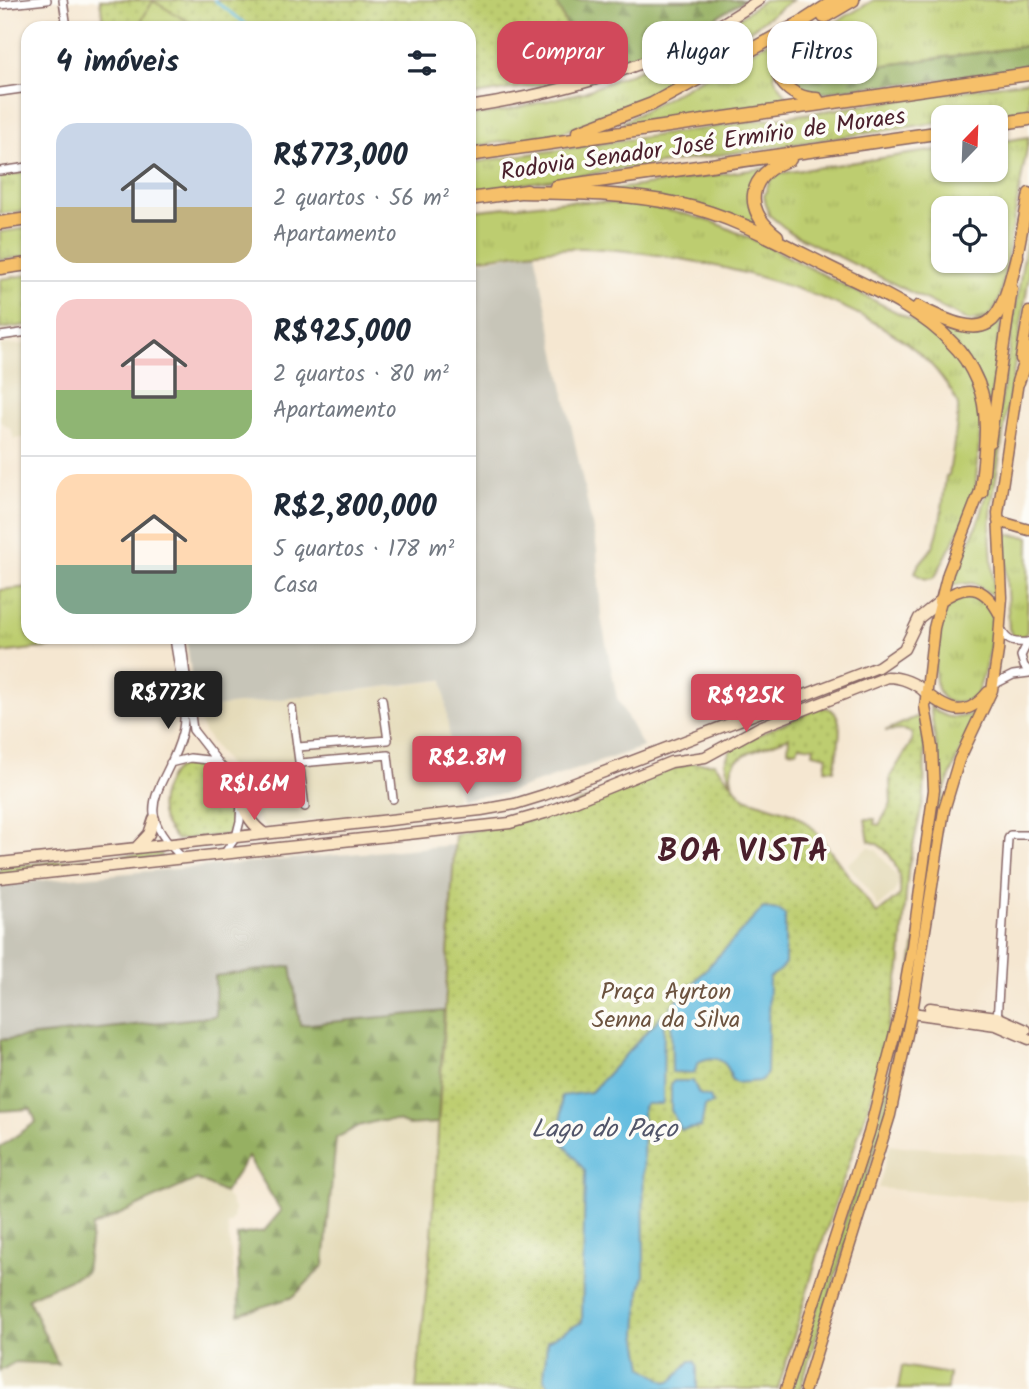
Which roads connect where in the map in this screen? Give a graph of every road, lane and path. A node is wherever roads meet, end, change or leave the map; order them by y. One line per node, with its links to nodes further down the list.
1 (47, 0): 6 (street)
2 (64, 0): 7 (street)
3 (759, 0): 12 (main road)
4 (836, 0): 16 (highway)
5 (853, 0): 11 (highway)
6 (0, 5)
7 (66, 21)
8 (1029, 74): 11 (highway, Rodovia Senador José Ermírio de Moraes)
9 (21, 89): 10 (street)
10 (0, 92)
11 (866, 98): 16 (highway, Rodovia Senador José Ermírio de Moraes)
12 (476, 106)
13 (1029, 119): 14 (highway)
14 (1008, 122)
15 (931, 134): 17 (highway, Rodovia Senador José Ermírio de Moraes)
16 (534, 145): 18 (highway, Rodovia Senador José Ermírio de Moraes)
17 (833, 148): 21 (highway, Rodovia Senador José Ermírio de Moraes); 26 (highway)
18 (476, 154)
19 (21, 168): 20 (street)
20 (0, 171)
21 (521, 192): 23 (highway, Rodovia Senador José Ermírio de Moraes); 34 (highway)
22 (1029, 193): 26 (main road)
23 (476, 199)
24 (21, 220): 25 (highway)
25 (0, 223)
26 (1017, 256): 34 (main road)
27 (21, 265): 28 (highway)
28 (0, 268)
29 (1029, 312): 33 (main road)
30 (21, 333): 31 (street)
31 (0, 336)
32 (1029, 349): 33 (highway)
33 (1018, 382): 35 (main road)
34 (981, 493): 37 (main road)
35 (998, 521): 36 (main road); 38 (main road)
36 (1029, 530)
37 (939, 602): 38 (main road); 43 (main road); 49 (main road)
38 (1001, 622): 39 (street); 44 (main road)
39 (1029, 641): 42 (street)
40 (175, 644): 55 (street)
41 (182, 644): 54 (street)
42 (1029, 672): 44 (street)
43 (928, 679): 45 (main road); 47 (main road)
44 (993, 685): 47 (main road); 70 (main road)
45 (926, 692): 47 (main road); 51 (main road); 74 (main road)
46 (382, 699): 52 (street)
47 (936, 700)
48 (292, 708): 52 (street)
49 (725, 726): 50 (main road); 51 (main road)
50 (683, 742): 53 (main road); 61 (main road)
51 (727, 746): 53 (main road)
52 (298, 747): 56 (street)
53 (691, 760): 66 (main road)
54 (217, 761): 55 (street); 58 (street)
55 (169, 764): 60 (street)
56 (301, 764): 57 (street); 59 (street)
57 (393, 799)
58 (241, 802): 61 (main road); 63 (street)
59 (305, 807)
60 (155, 819): 64 (street); 65 (main road)
61 (265, 834): 63 (main road)
62 (1029, 835): 71 (street)
63 (236, 837): 64 (main road); 66 (street)
64 (169, 844): 65 (main road); 67 (street)
65 (136, 848): 68 (main road)
66 (224, 854): 67 (main road)
67 (185, 860): 69 (main road)
68 (0, 863)
69 (0, 878)
70 (913, 1009): 71 (main road); 75 (main road)
71 (997, 1021): 72 (main road); 73 (main road)
72 (1029, 1031)
73 (1029, 1039)
74 (786, 1389)
75 (805, 1389)

